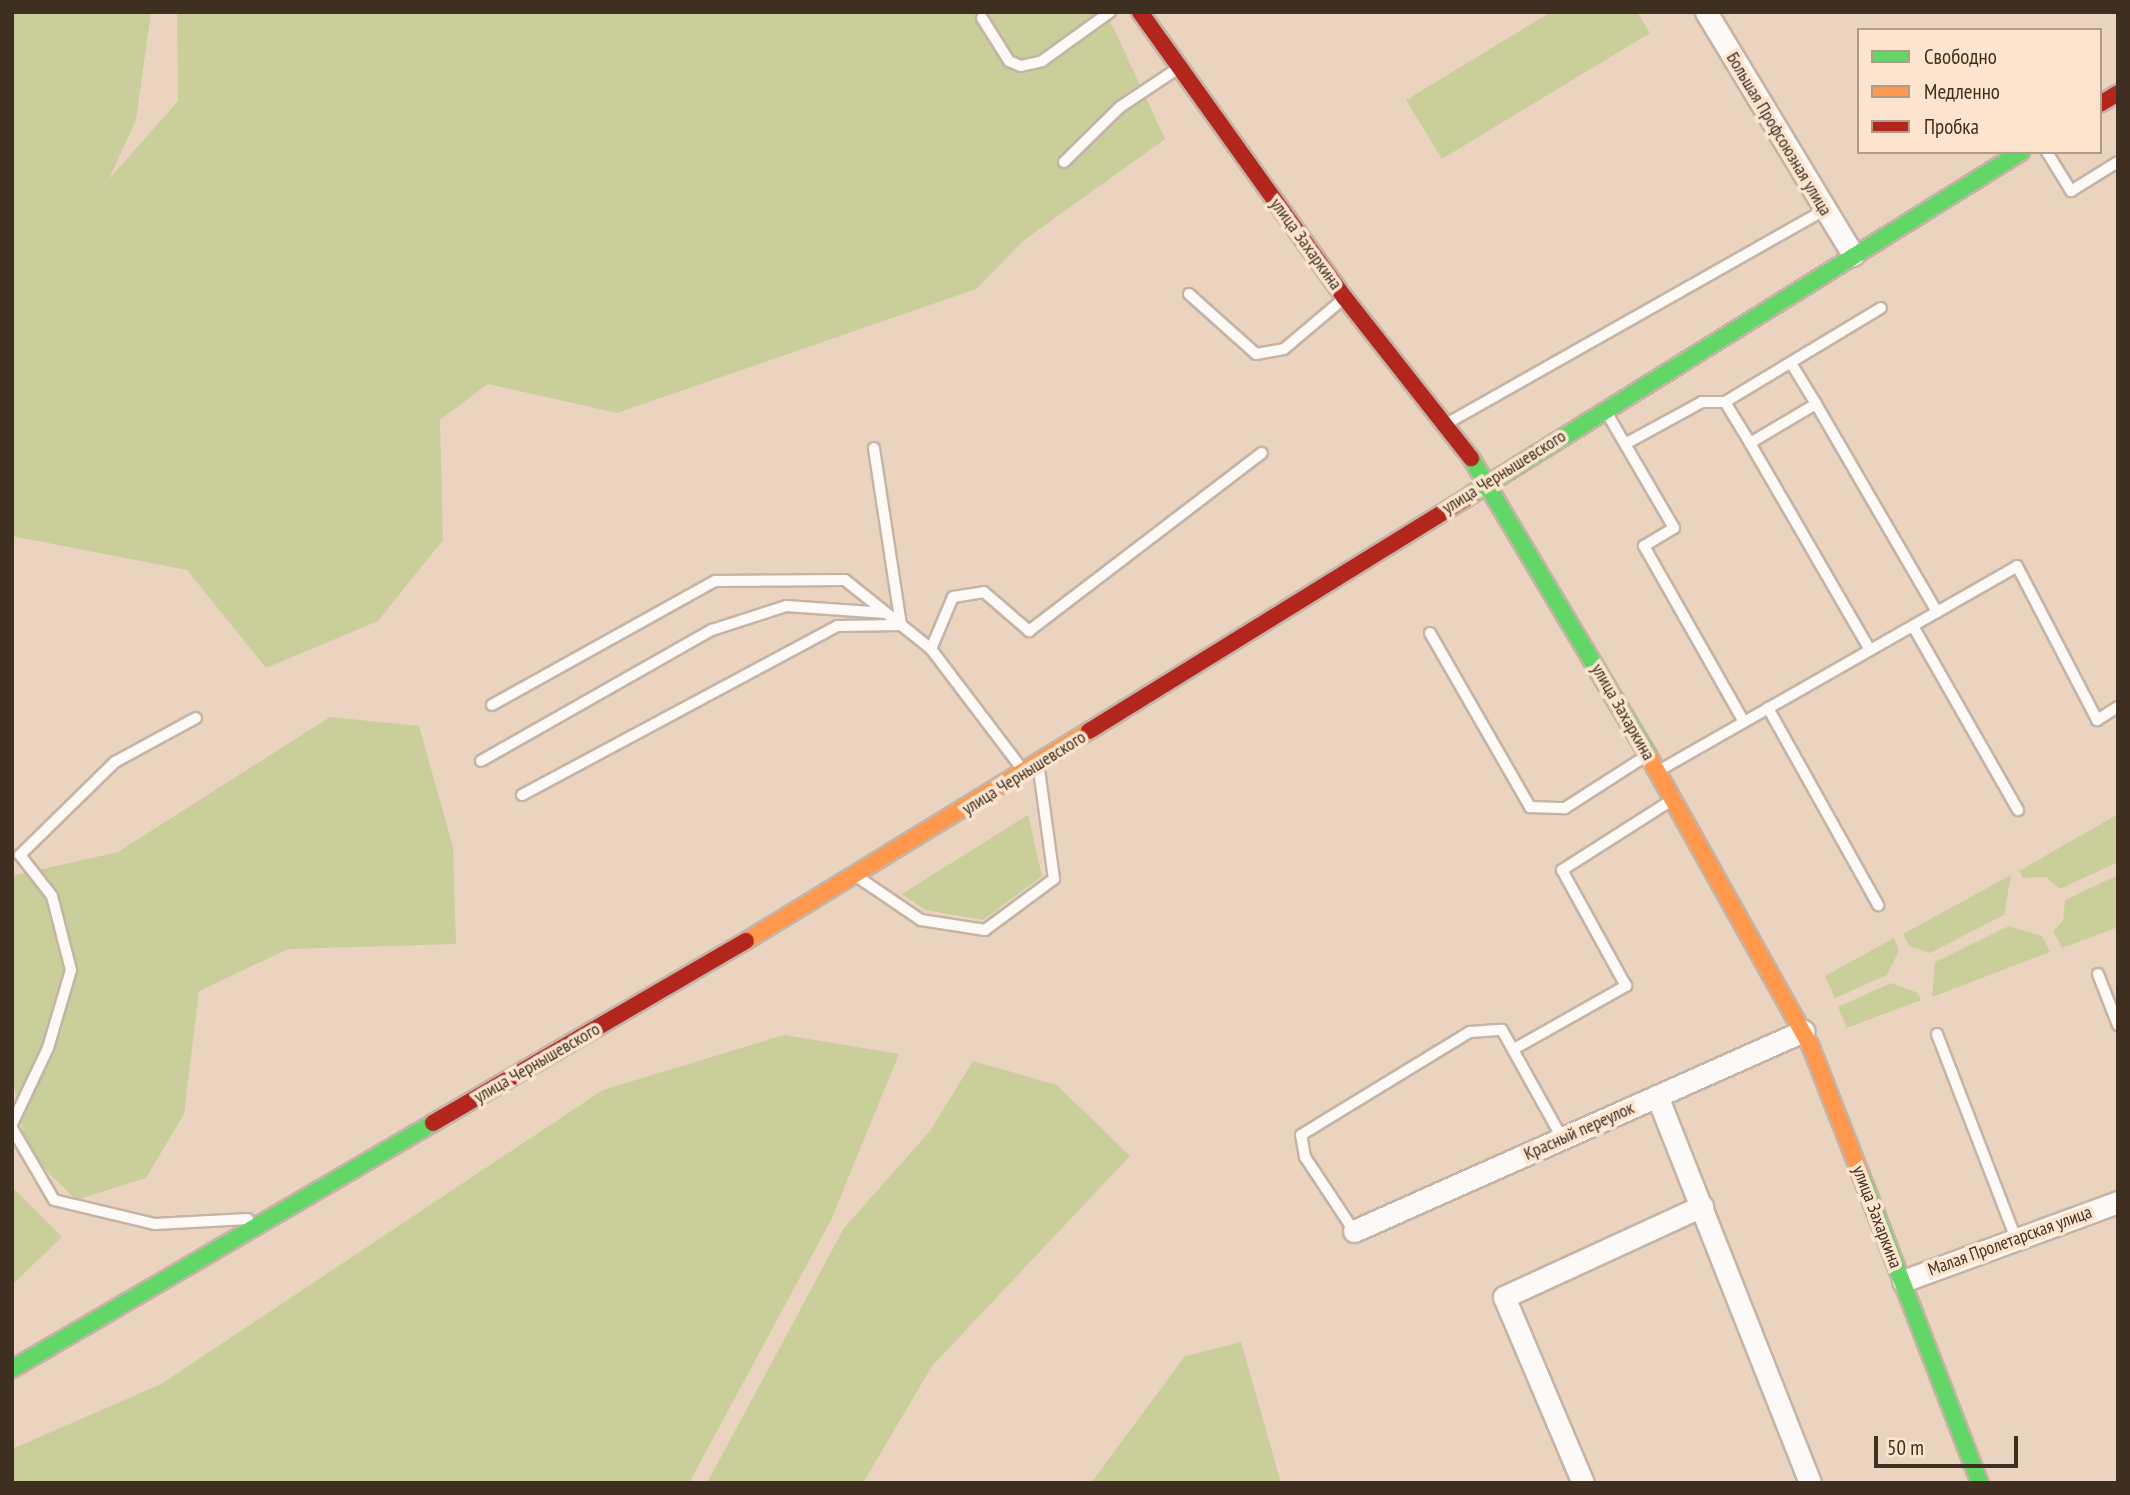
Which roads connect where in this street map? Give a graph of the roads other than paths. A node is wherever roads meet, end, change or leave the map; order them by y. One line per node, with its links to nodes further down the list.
1 (1110, 12): 4 (lane)
2 (1140, 12): 5 (main road, улица Захаркина)
3 (1706, 12): 12 (street, Большая Профсоюзная улица)
4 (982, 18)
5 (1179, 67): 10 (lane); 15 (main road, улица Захаркина)
6 (2118, 93): 7 (main road)
7 (2102, 103)
8 (2018, 154): 13 (main road, улица Чернышевского)
9 (2049, 154): 11 (lane)
10 (1065, 162)
11 (2118, 162)
12 (1825, 210): 13 (street, Большая Профсоюзная улица); 21 (lane)
13 (1853, 255): 20 (main road, улица Чернышевского)
14 (1189, 294): 15 (lane)
15 (1345, 298): 21 (main road, улица Захаркина)
16 (1881, 308): 17 (lane)
17 (1791, 363): 18 (lane); 19 (lane)
18 (1725, 402): 22 (lane); 23 (lane)
19 (1816, 404): 22 (lane); 27 (lane)
20 (1605, 409): 23 (lane); 26 (main road, улица Чернышевского)
21 (1444, 425): 26 (main road, улица Захаркина)
22 (1749, 443): 33 (lane)
23 (1625, 444): 38 (lane)
24 (874, 448): 29 (lane)
25 (1262, 453): 32 (lane)
26 (1489, 481): 39 (main road, улица Захаркина); 41 (main road, улица Чернышевского)
27 (1937, 612): 30 (lane); 36 (lane)
28 (886, 613): 29 (lane); 34 (lane); 40 (lane)
29 (901, 625): 32 (lane); 44 (lane)
30 (1913, 626): 33 (lane); 46 (lane)
31 (1430, 633): 39 (lane)
32 (931, 649): 43 (lane)
33 (1870, 650): 35 (lane)
34 (492, 705)
35 (1768, 708): 38 (lane); 48 (lane)
36 (2118, 708)
37 (196, 718): 55 (lane)
38 (1744, 722): 42 (lane)
39 (1648, 755): 42 (main road, улица Захаркина)
40 (481, 761)
41 (1039, 764): 43 (main road, улица Чернышевского); 47 (lane)
42 (1658, 771): 45 (main road, улица Захаркина)
43 (1025, 773): 47 (main road, улица Чернышевского)
44 (522, 795)
45 (1674, 798): 51 (main road, улица Захаркина); 53 (lane)
46 (2018, 810)
47 (857, 876): 59 (main road, улица Чернышевского)
48 (1878, 905)
49 (2098, 974): 50 (lane)
50 (2118, 1025)
51 (1803, 1031): 54 (street, Красный переулок); 62 (main road, улица Захаркина)
52 (1937, 1034): 61 (lane)
53 (1514, 1049): 56 (lane); 60 (lane)
54 (1657, 1096): 56 (street, Красный переулок); 58 (street)
55 (12, 1126): 59 (lane)
56 (1562, 1138): 60 (street, Красный переулок)
57 (2118, 1202): 61 (street, Малая Пролетарская улица)
58 (1702, 1206): 64 (street); 65 (street)
59 (272, 1217): 63 (main road, улица Чернышевского)
60 (1354, 1231)
61 (2016, 1239): 62 (street, Малая Пролетарская улица)
62 (1903, 1281): 66 (main road, улица Захаркина)
63 (12, 1369)
64 (1583, 1483)
65 (1810, 1483)
66 (1980, 1483)

